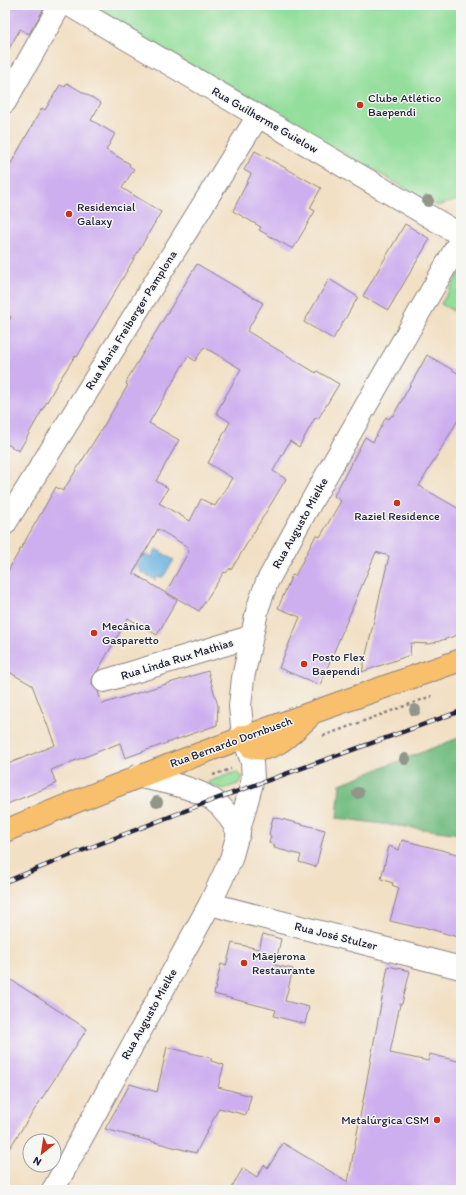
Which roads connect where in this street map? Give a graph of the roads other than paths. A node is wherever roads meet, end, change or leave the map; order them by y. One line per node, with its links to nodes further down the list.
1 (60, 5): 3 (street)
2 (69, 5): 4 (street, Rua Guilherme Guielow)
3 (5, 102)
4 (258, 116): 5 (street, Rua Guilherme Guielow); 7 (street, Rua Maria Freiberger Pamplona)
5 (461, 235)
6 (461, 239): 8 (street, Rua Augusto Mielke)
7 (5, 524)
8 (250, 637): 10 (street, Rua Linda Rux Mathias); 12 (street, Rua Augusto Mielke)
9 (461, 660): 11 (highway, Rua Bernardo Dornbusch)
10 (104, 681)
11 (314, 713): 12 (highway, Rua Bernardo Dornbusch); 13 (highway)
12 (243, 736): 13 (highway); 14 (highway, Rua Bernardo Dornbusch); 15 (street, Rua Augusto Mielke)
13 (280, 742): 15 (street)
14 (137, 776): 16 (highway, Rua Bernardo Dornbusch); 17 (street)
15 (253, 778): 17 (street, Rua Augusto Mielke)
16 (5, 831)
17 (239, 834): 18 (street, Rua Augusto Mielke)
18 (210, 904): 19 (street, Rua José Stulzer); 20 (street, Rua Augusto Mielke)
19 (461, 968)
20 (53, 1190)

